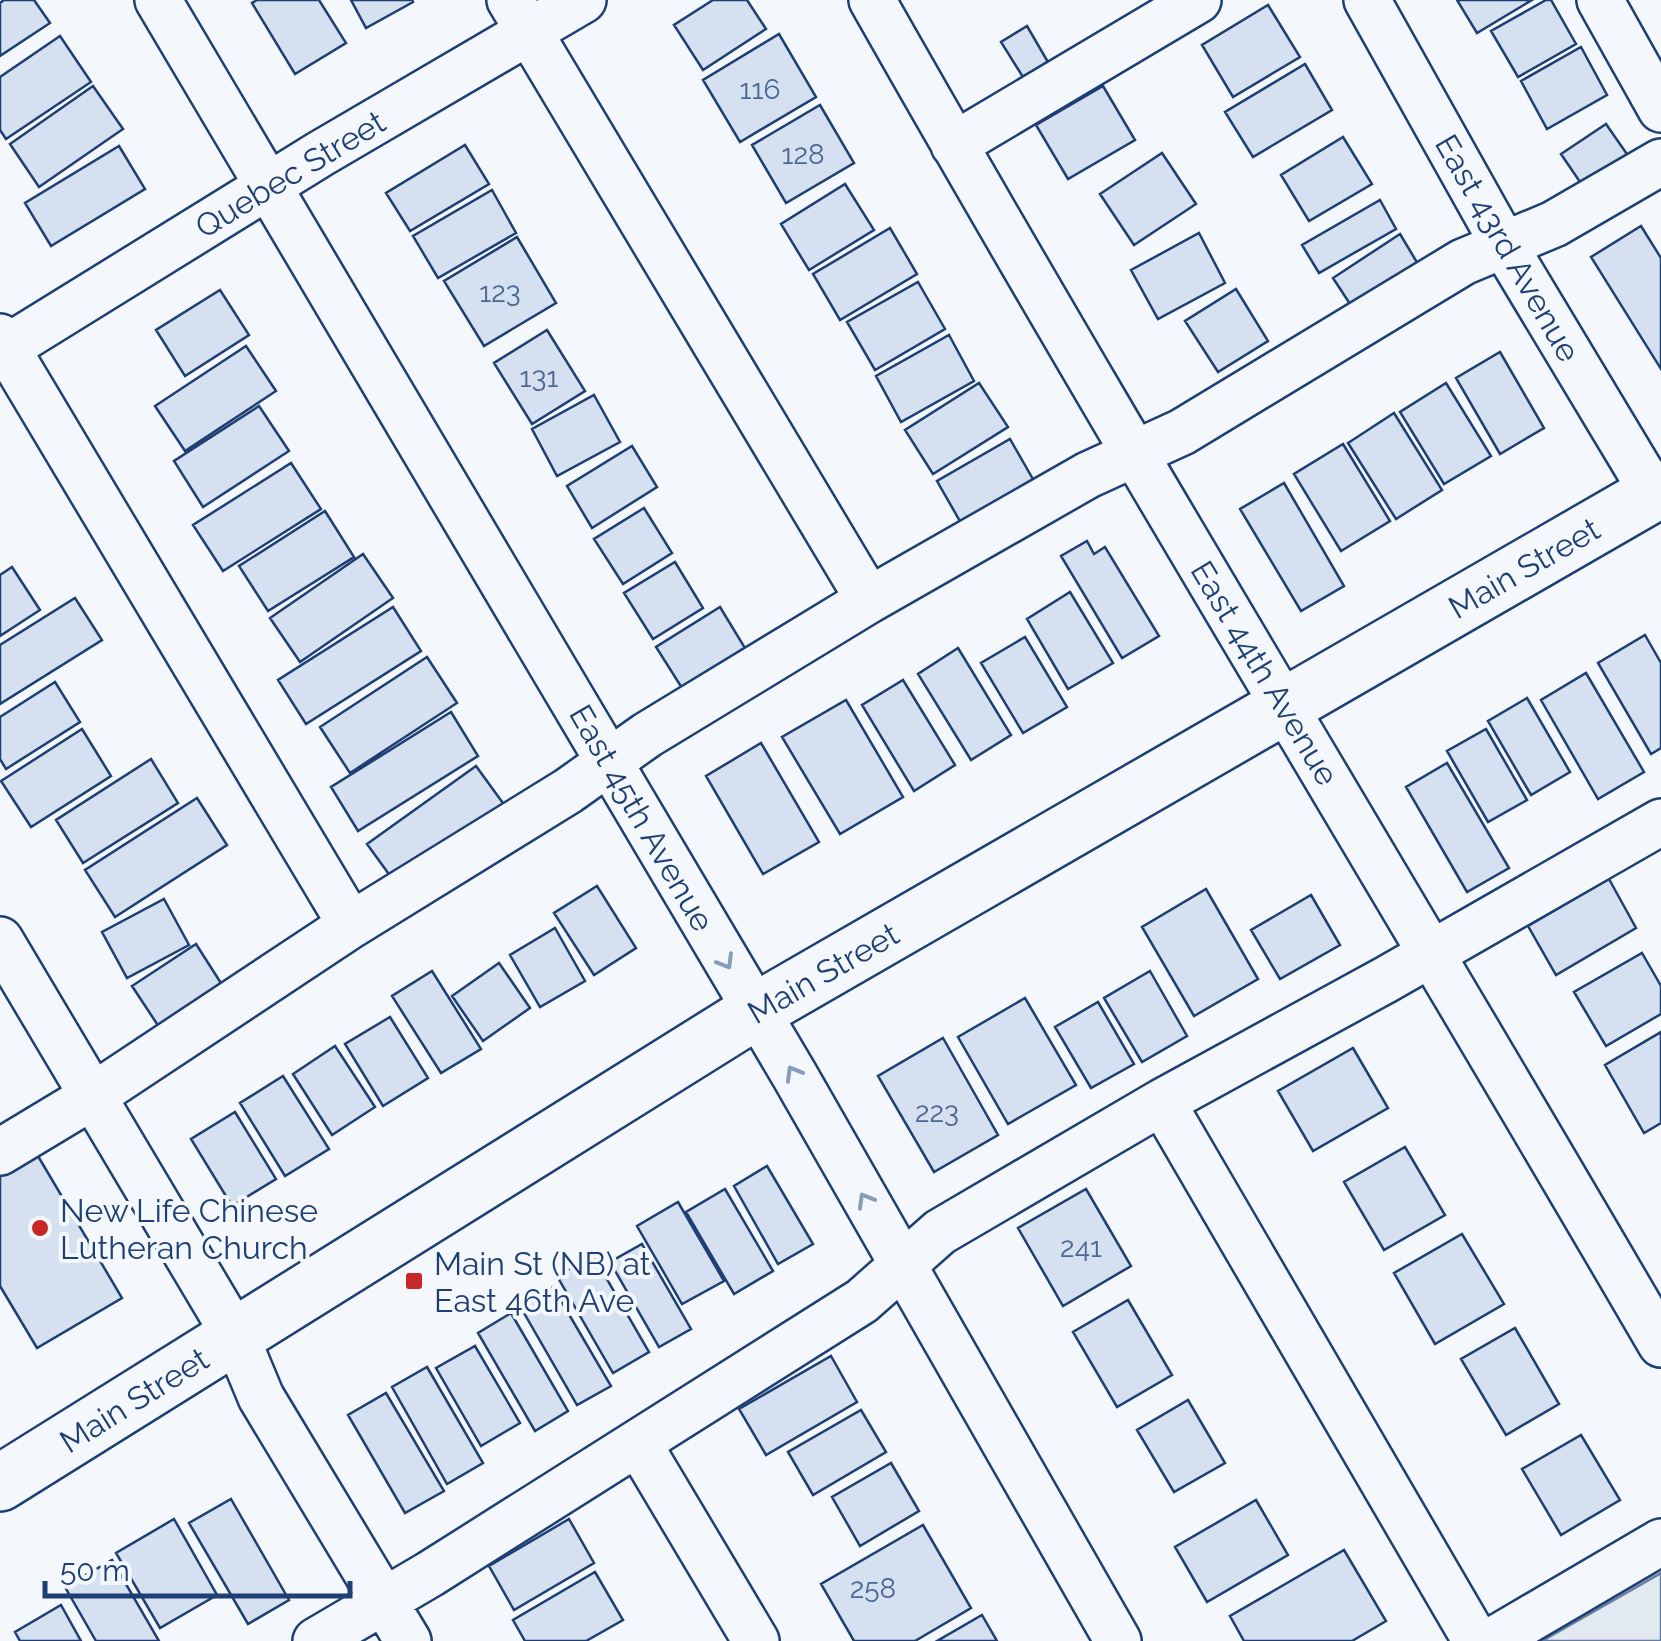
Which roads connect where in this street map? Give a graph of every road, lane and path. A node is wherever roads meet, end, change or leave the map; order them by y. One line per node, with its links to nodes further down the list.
1 (158, 0): 11 (street, East 45th Avenue)
2 (582, 0): 7 (street, Quebec Street)
3 (872, 0): 9 (street, East 44th Avenue)
4 (1198, 0): 9 (street)
5 (1366, 0): 12 (street, East 43rd Avenue)
6 (1600, 0): 8 (street)
7 (519, 16): 11 (street, Quebec Street); 16 (street)
8 (1661, 109)
9 (954, 145): 14 (street, East 44th Avenue)
10 (1661, 162): 12 (street)
11 (267, 186): 13 (street, Quebec Street); 18 (street, East 45th Avenue)
12 (1504, 245): 14 (street); 15 (street, East 43rd Avenue)
13 (2, 346): 20 (street)
14 (1135, 454): 16 (street); 17 (street, East 44th Avenue)
15 (1657, 491): 17 (main road, Main Street)
16 (869, 600): 18 (street)
17 (1282, 706): 22 (street, East 44th Avenue); 23 (main road, Main Street)
18 (610, 761): 20 (street); 23 (street, East 45th Avenue, one-way to 23)
19 (1661, 822): 22 (street)
20 (351, 925): 24 (street)
21 (0, 940): 24 (street)
22 (1433, 952): 25 (street); 29 (street, East 44th Avenue)
23 (756, 1011): 27 (street, East 45th Avenue, one-way to 23); 28 (main road, Main Street)
24 (93, 1096): 26 (street); 28 (street)
25 (1162, 1102): 27 (street); 38 (street)
26 (0, 1152)
27 (902, 1265): 30 (street); 37 (street, East 45th Avenue)
28 (236, 1337): 31 (main road, Main Street); 33 (street)
29 (1661, 1344)
30 (638, 1443): 33 (street); 36 (street)
31 (0, 1483)
32 (1661, 1542): 39 (street)
33 (384, 1600): 34 (street); 35 (street)
34 (316, 1641)
35 (408, 1641)
36 (756, 1641)
37 (1118, 1641)
38 (1476, 1641)
39 (1492, 1641)

